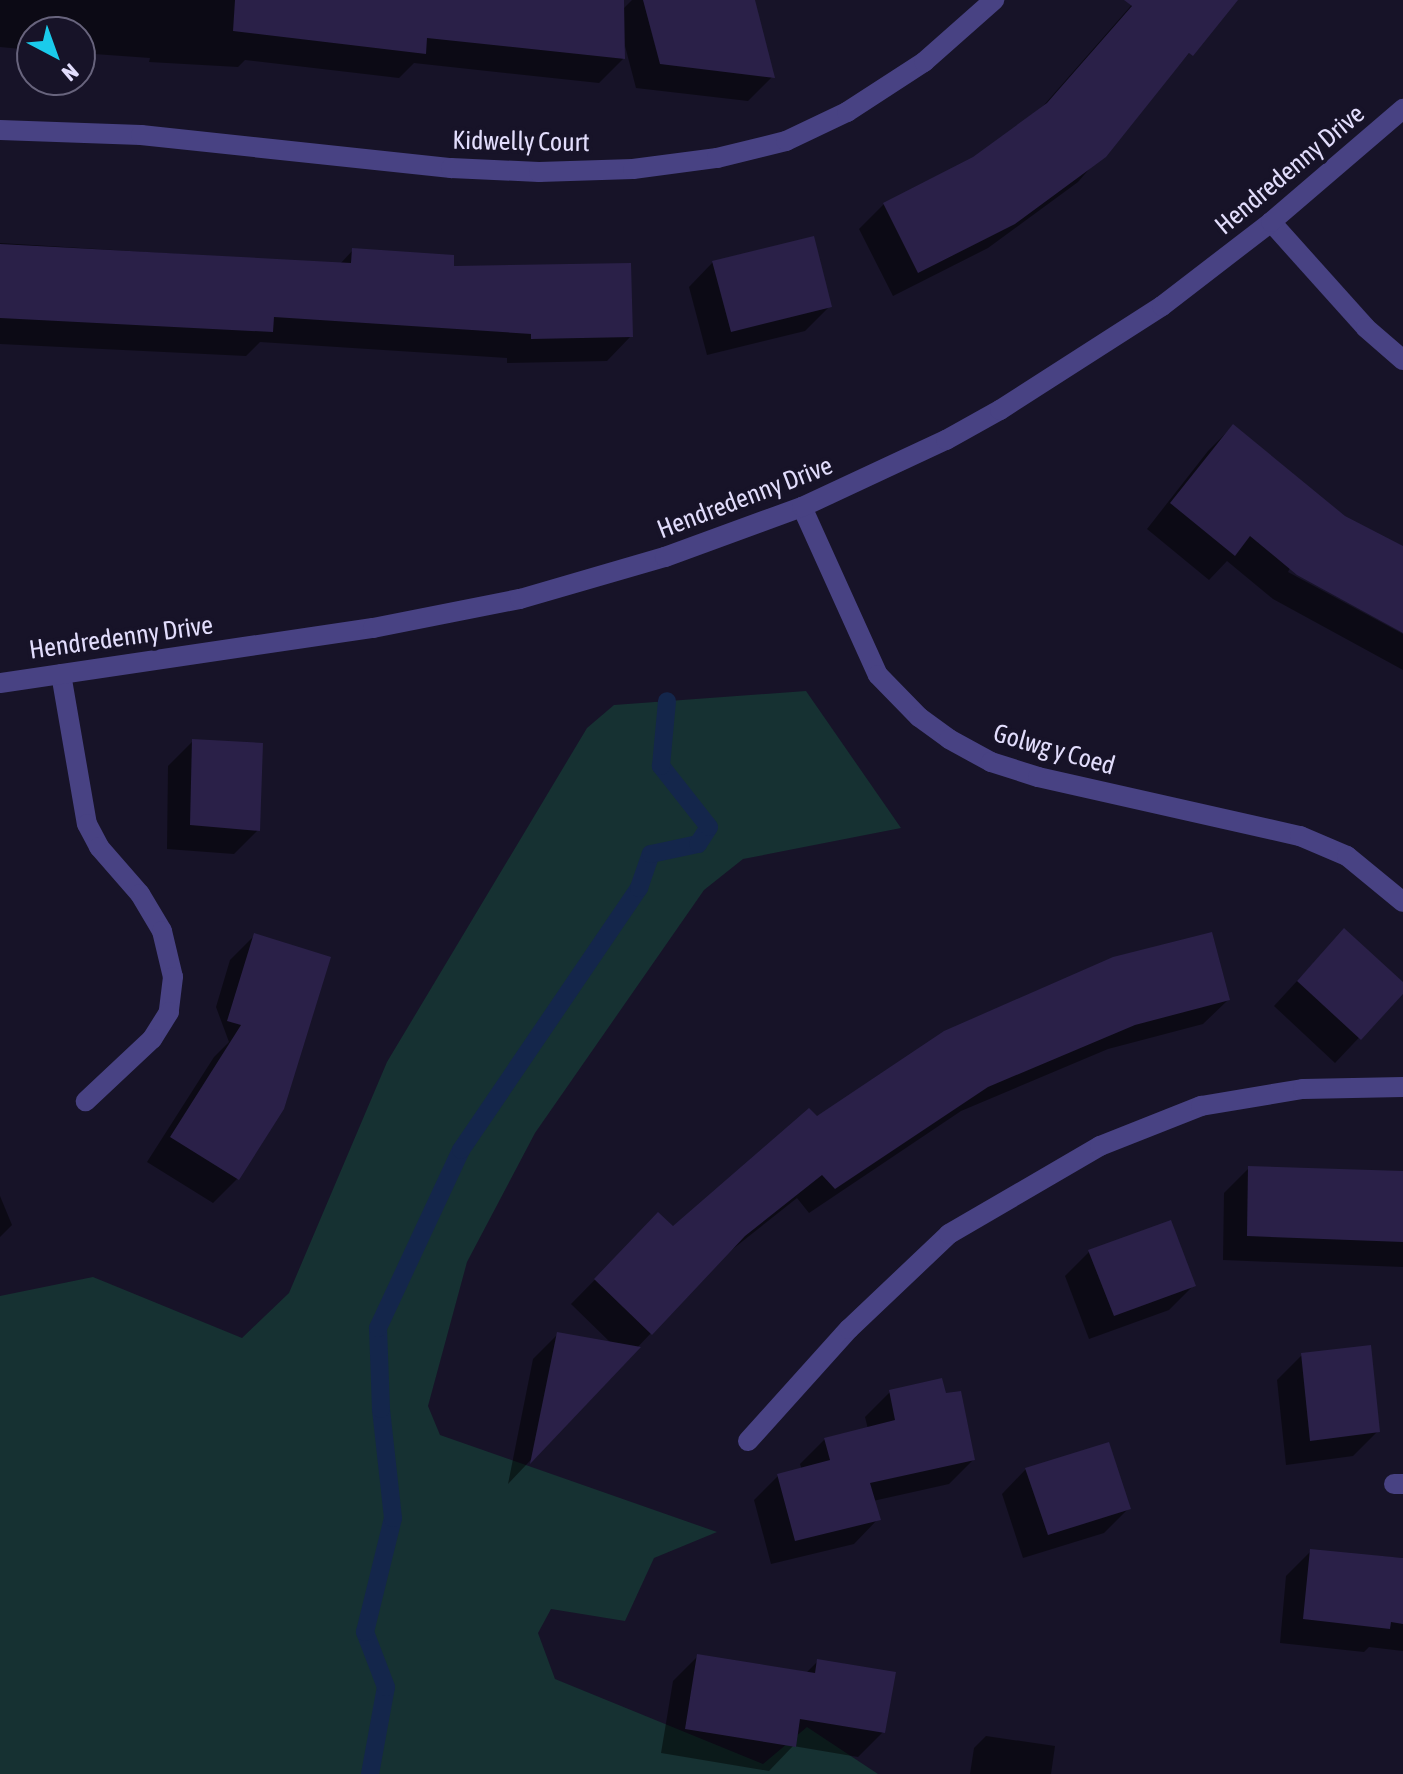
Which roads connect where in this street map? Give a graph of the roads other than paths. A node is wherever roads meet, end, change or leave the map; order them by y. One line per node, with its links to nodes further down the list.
1 (994, 0): 3 (street, Kidwelly Court)
2 (1403, 109): 4 (street, Hendredenny Drive)
3 (0, 130)
4 (1271, 222): 5 (street); 6 (street, Hendredenny Drive)
5 (1403, 360)
6 (802, 507): 7 (street, Hendredenny Drive); 9 (street, Golwg y Coed)
7 (61, 674): 8 (street, Hendredenny Drive); 11 (street)
8 (0, 683)
9 (1403, 902)
10 (1403, 1087): 12 (street)
11 (86, 1101)
12 (748, 1441)

